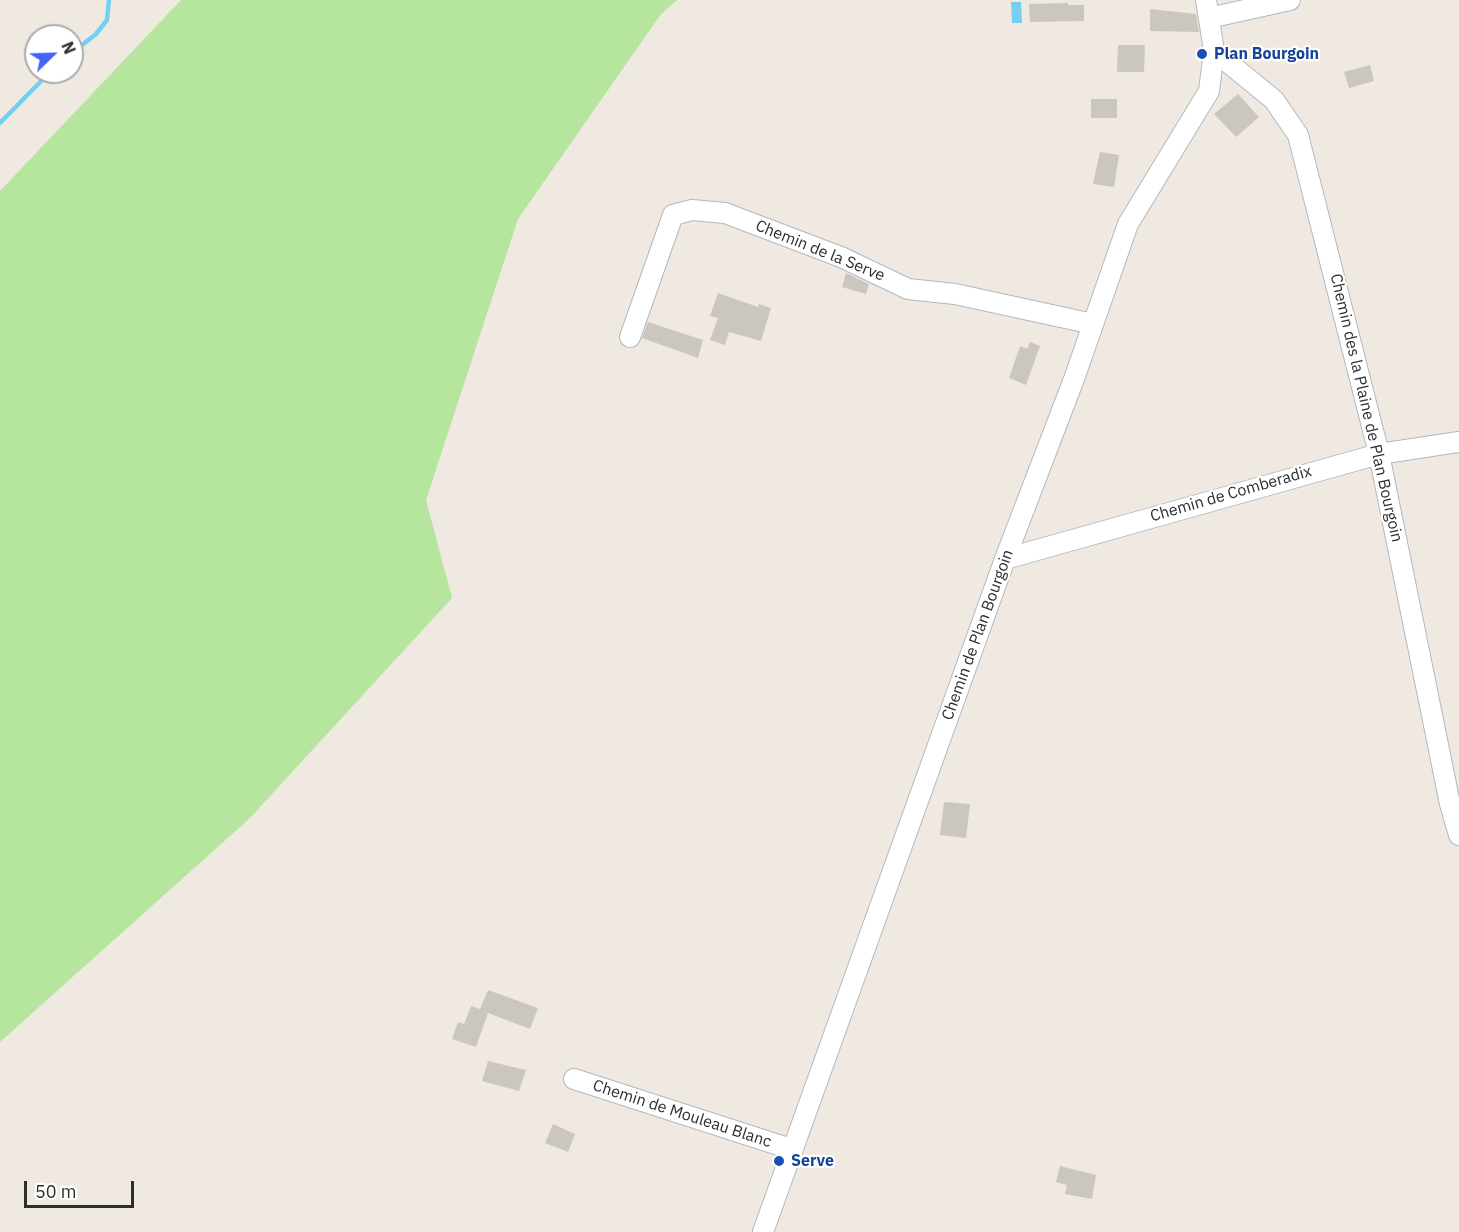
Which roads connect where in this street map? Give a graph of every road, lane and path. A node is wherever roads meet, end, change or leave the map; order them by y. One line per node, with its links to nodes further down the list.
1 (1290, 0): 2 (street)
2 (1208, 9): 3 (street, Chemin de Plan Bourgoin)
3 (1214, 51): 4 (street, Chemin de Plan Bourgoin); 7 (street, Chemin des la Plaine de Plan Bourgoin)
4 (1093, 324): 5 (street, Chemin de la Serve); 8 (street, Chemin de Plan Bourgoin)
5 (630, 337)
6 (1459, 442): 7 (street, Chemin de Comberadix)
7 (1379, 454): 8 (street, Chemin de Comberadix); 9 (street, Chemin des la Plaine de Plan Bourgoin)
8 (1005, 559): 11 (street, Chemin de Plan Bourgoin)
9 (1459, 835)
10 (574, 1079): 11 (street, Chemin de Mouleau Blanc)
11 (791, 1149): 12 (street, Chemin de Plan Bourgoin)
12 (763, 1232)

